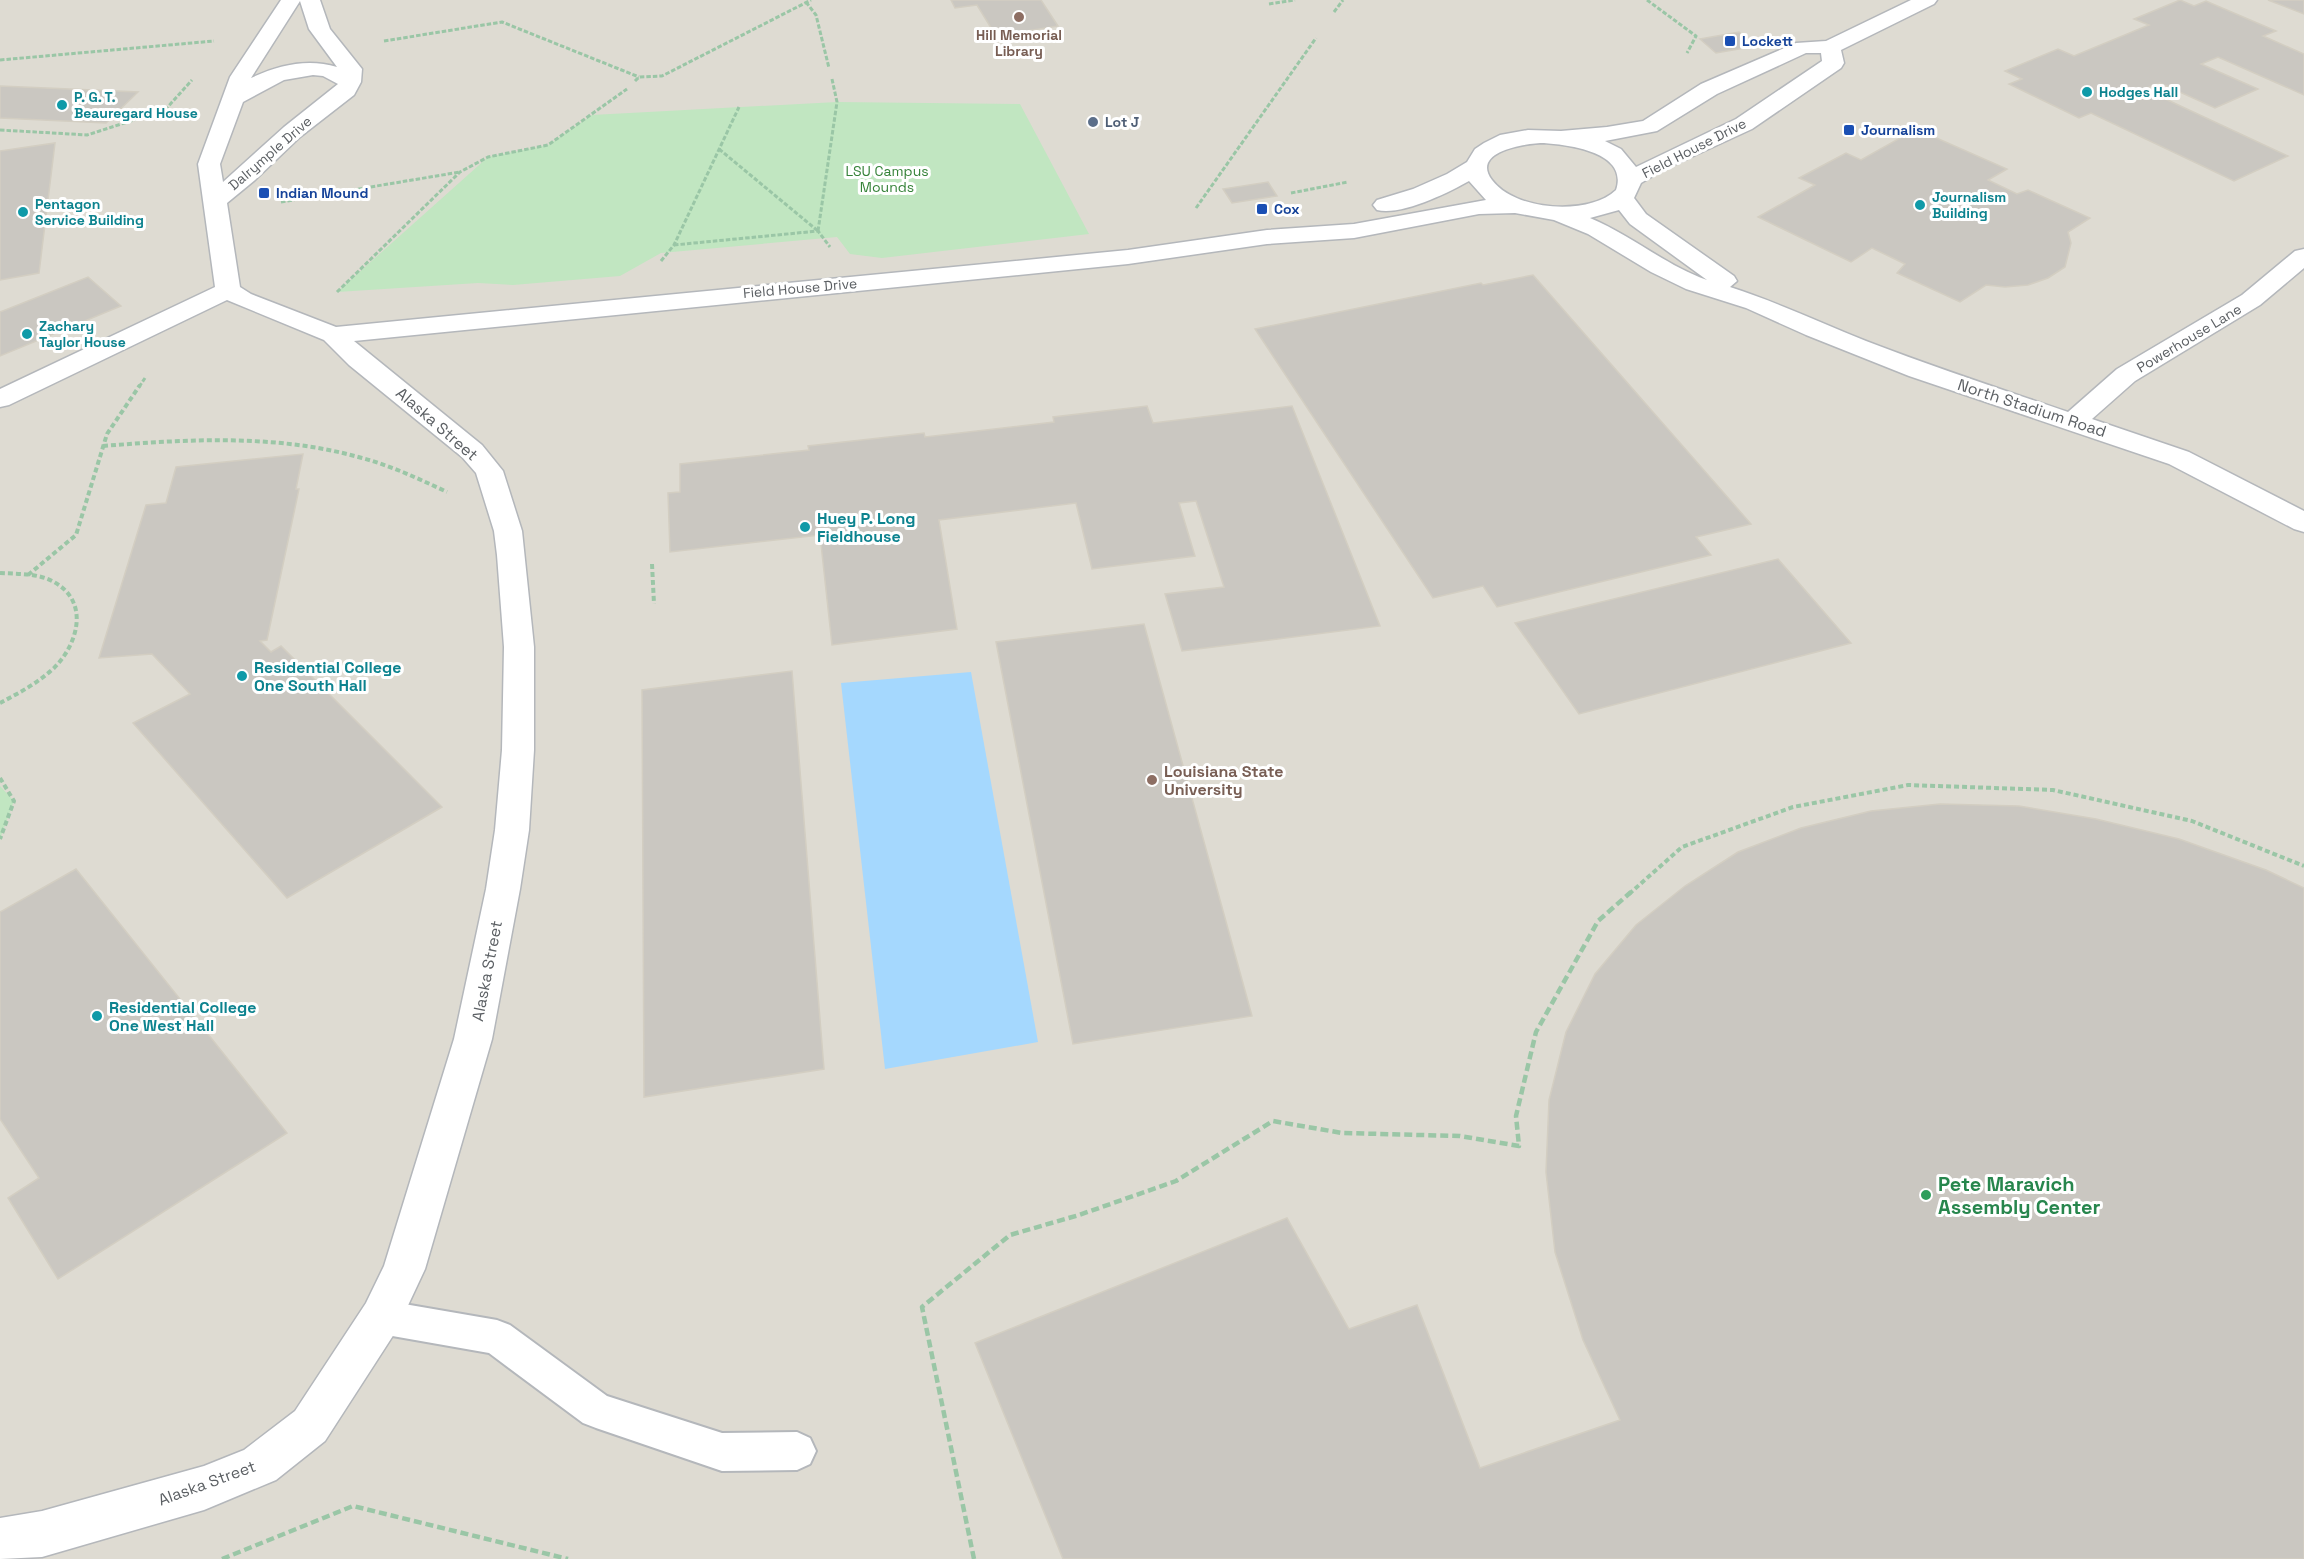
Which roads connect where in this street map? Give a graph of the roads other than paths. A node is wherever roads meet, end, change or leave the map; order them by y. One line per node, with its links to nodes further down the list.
1 (291, 0): 6 (street, Dalrymple Drive)
2 (310, 0): 5 (street)
3 (1927, 0): 4 (street)
4 (1830, 47): 7 (street); 9 (street, Field House Drive)
5 (350, 82): 6 (street); 11 (street, Dalrymple Drive)
6 (233, 99): 11 (street, Dalrymple Drive)
7 (1564, 137): 8 (street, Field House Drive); 9 (street, North Stadium Road)
8 (1477, 166): 10 (street); 13 (street, Field House Drive)
9 (1625, 189): 12 (street); 16 (street, North Stadium Road)
10 (1518, 206): 12 (street); 13 (street, Field House Drive)
11 (216, 207): 15 (street, Dalrymple Drive)
12 (1556, 213): 16 (street, North Stadium Road)
13 (1268, 237): 17 (street, Field House Drive)
14 (2304, 256): 19 (street, Powerhouse Lane)
15 (228, 290): 17 (street, Alaska Street); 18 (street)
16 (1755, 303): 19 (street, North Stadium Road)
17 (333, 335): 21 (street, Alaska Street)
18 (0, 399)
19 (2074, 422): 20 (street, North Stadium Road)
20 (2304, 523)
21 (381, 1317): 22 (lane); 23 (street, Alaska Street)
22 (797, 1450)
23 (0, 1541)

